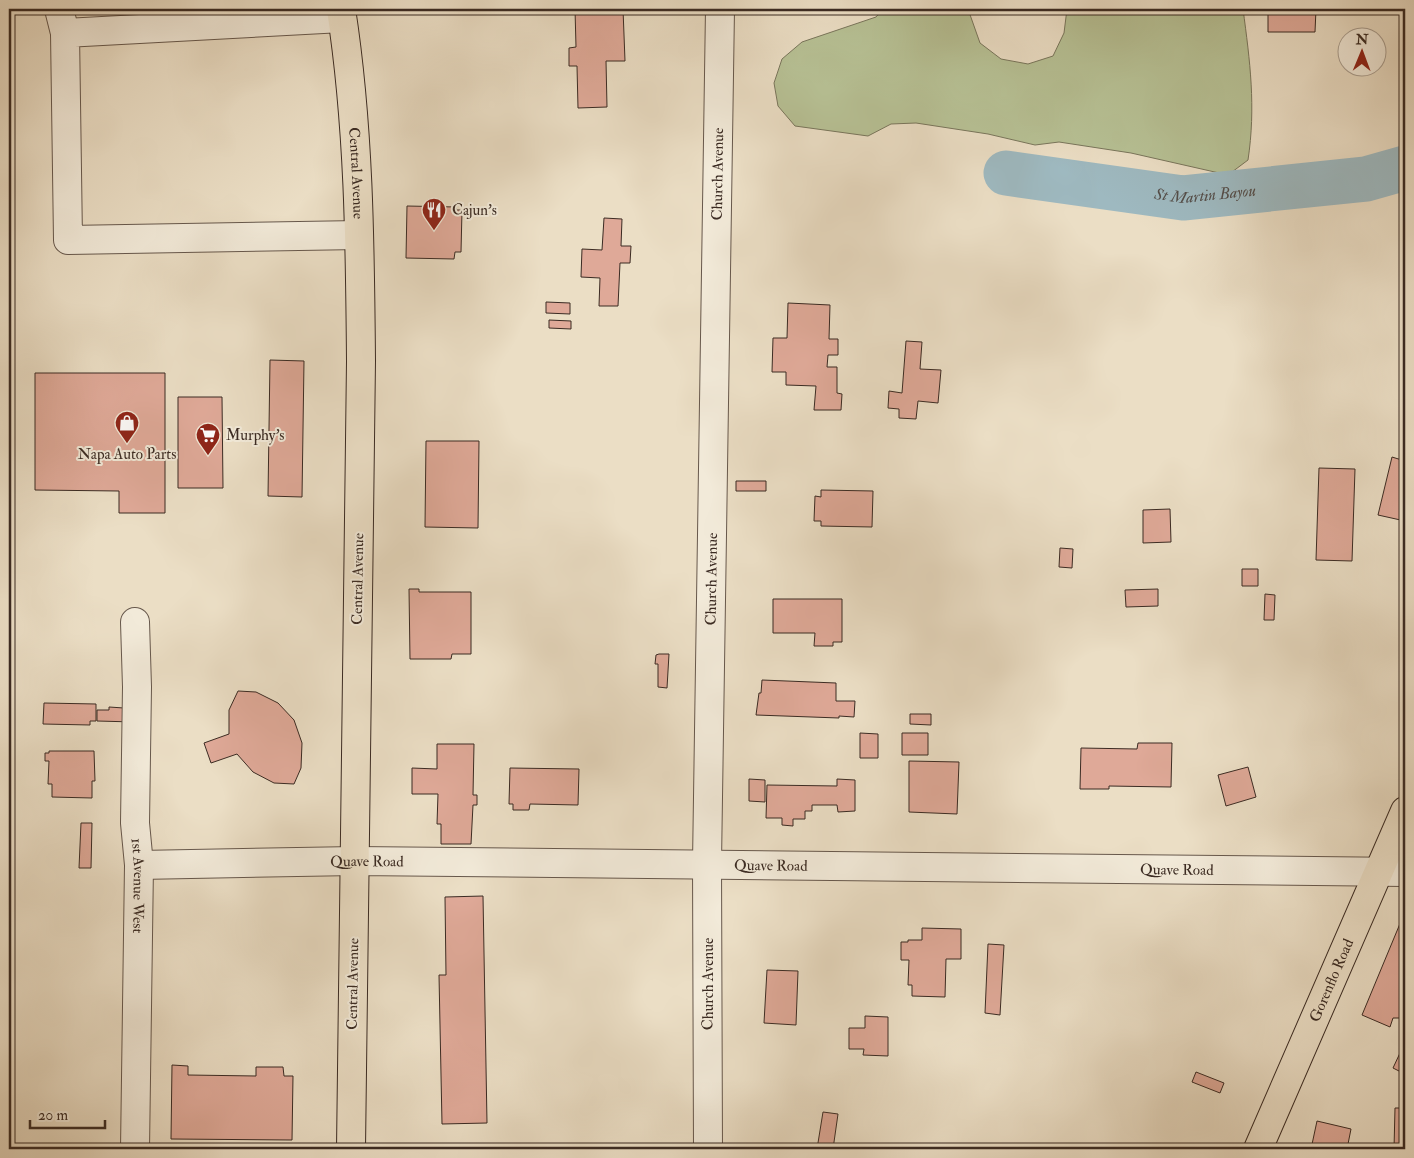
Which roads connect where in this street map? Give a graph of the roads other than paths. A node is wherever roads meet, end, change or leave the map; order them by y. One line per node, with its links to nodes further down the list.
1 (720, 9): 8 (street, Church Avenue)
2 (342, 13): 3 (street); 4 (main road, Central Avenue)
3 (62, 21): 4 (street)
4 (359, 235): 7 (main road, Central Avenue)
5 (135, 622): 9 (street, 1st Avenue West)
6 (1405, 811): 10 (main road, Gorenflo Road)
7 (355, 861): 8 (street, Quave Road); 9 (street, Quave Road); 13 (main road, Central Avenue)
8 (707, 864): 10 (street, Quave Road); 14 (street, Church Avenue)
9 (138, 865): 12 (street, 1st Avenue West)
10 (1378, 872): 11 (street, Quave Road); 15 (main road, Gorenflo Road)
11 (1405, 872)
12 (135, 1149)
13 (351, 1149)
14 (708, 1149)
15 (1258, 1149)

